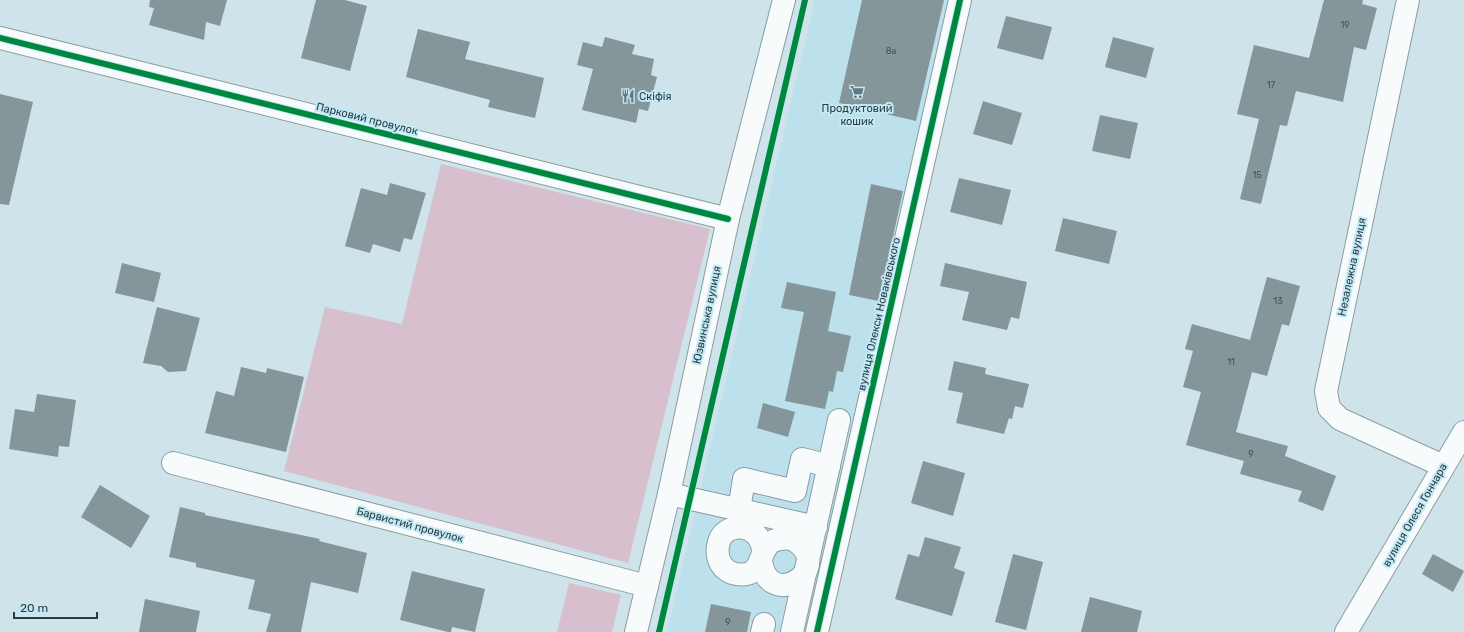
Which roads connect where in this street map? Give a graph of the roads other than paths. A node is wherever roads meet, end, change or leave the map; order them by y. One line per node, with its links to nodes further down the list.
1 (784, 0): 5 (street, Юзвинська вулиця)
2 (960, 0): 18 (street, вулиця Олекси Новаківського)
3 (1408, 0): 10 (street, Незалежна вулиця)
4 (0, 38): 5 (street, Парковий провулок)
5 (728, 219): 11 (street, Юзвинська вулиця)
6 (839, 420): 9 (street)
7 (1464, 432): 10 (street, вулиця Олеся Гончара)
8 (173, 463): 15 (street, Барвистий провулок)
9 (829, 466): 12 (street); 13 (street)
10 (1443, 466): 19 (street, вулиця Олеся Гончара)
11 (669, 494): 12 (street); 15 (street, Юзвинська вулиця)
12 (739, 510): 13 (street)
13 (816, 527): 14 (street)
14 (808, 566): 14 (street); 17 (street)
15 (647, 586): 16 (street, Юзвинська вулиця)
16 (636, 632)
17 (792, 632)
18 (817, 632)
19 (1346, 632)

